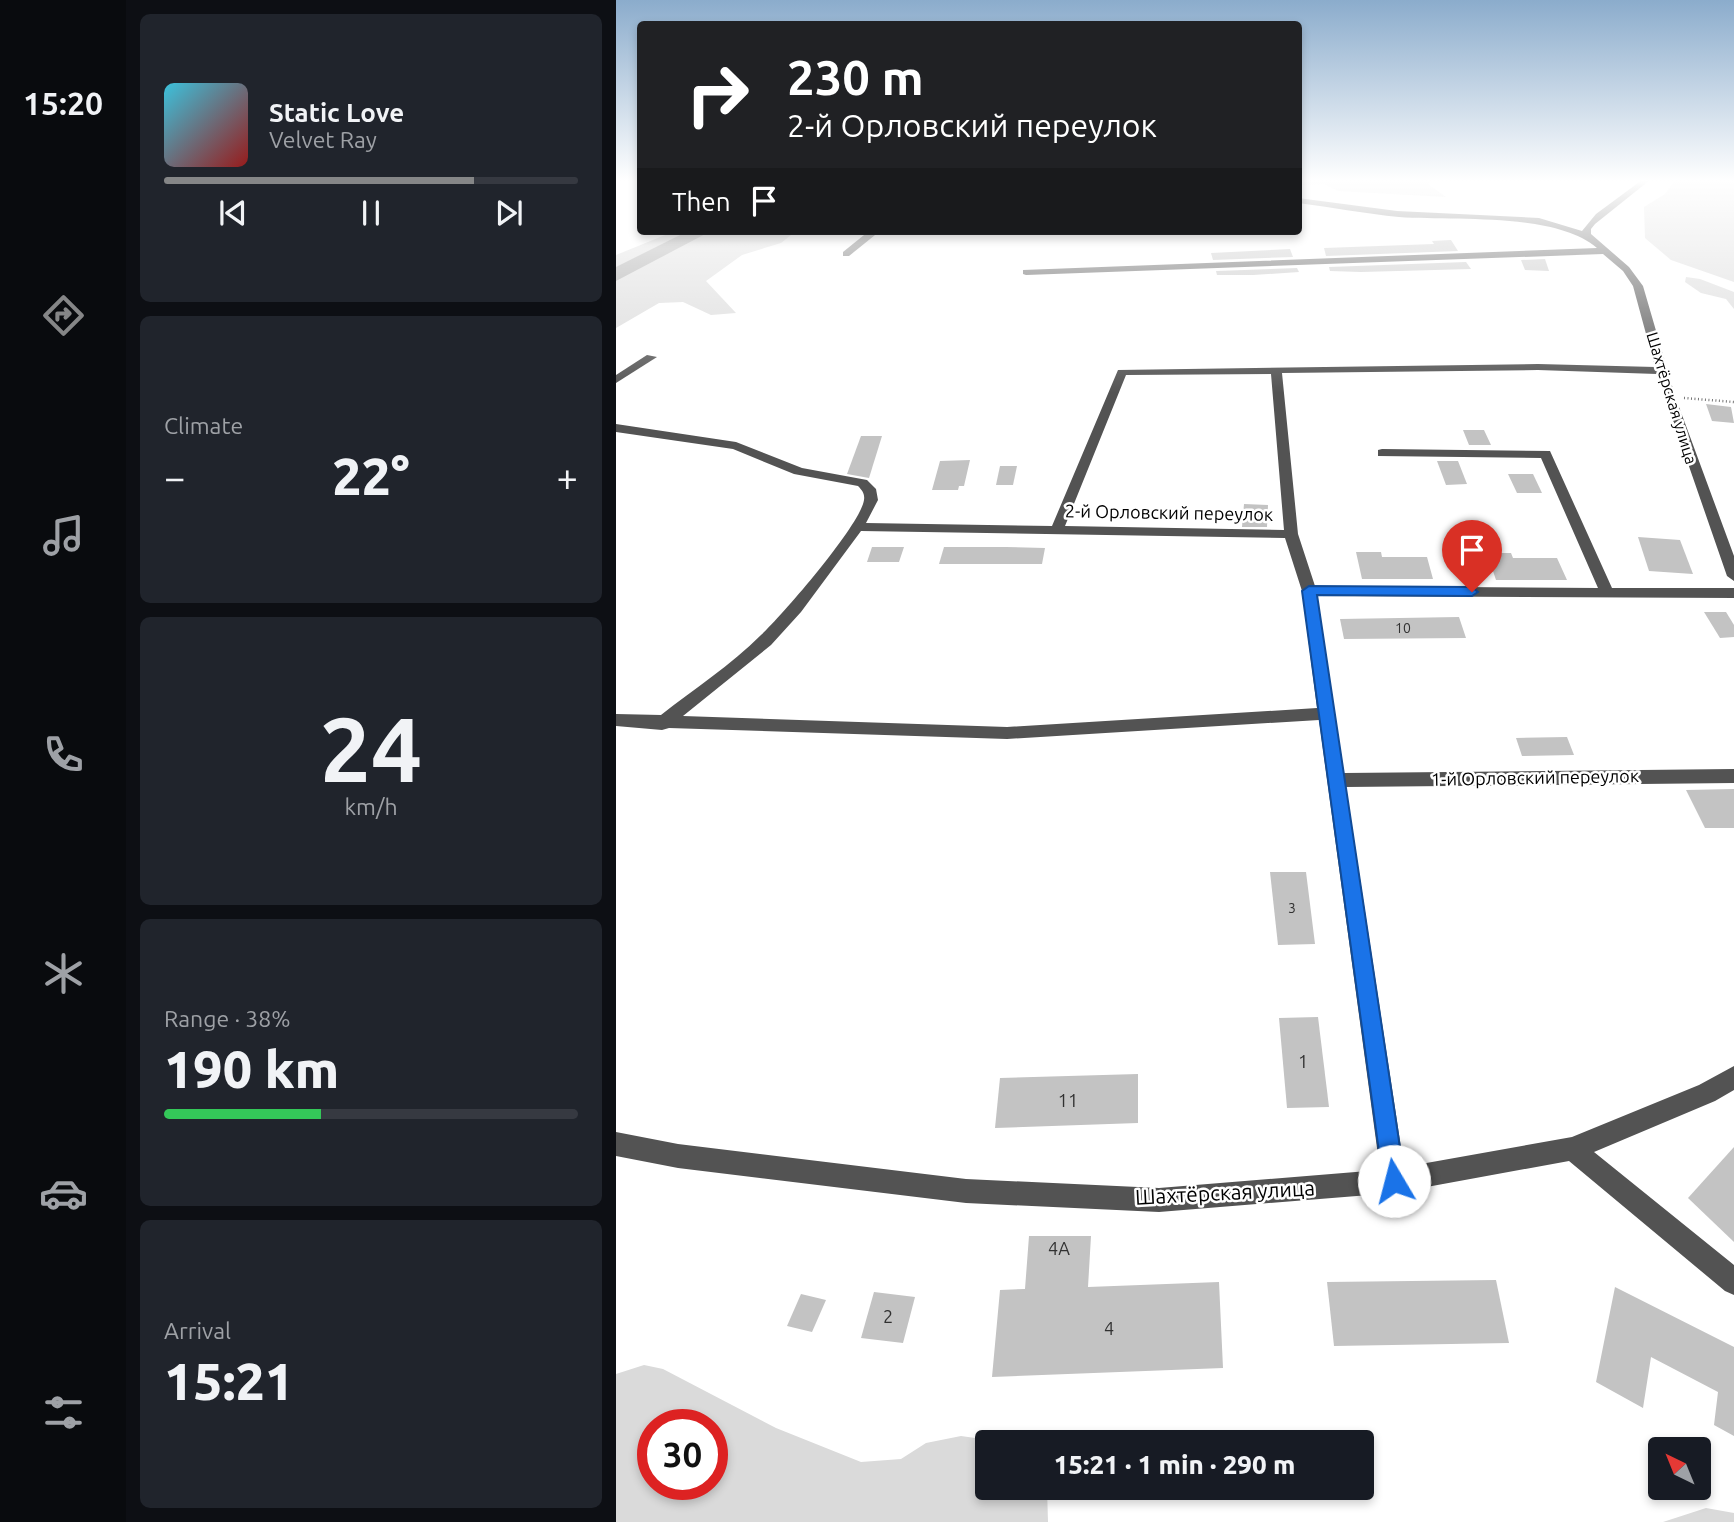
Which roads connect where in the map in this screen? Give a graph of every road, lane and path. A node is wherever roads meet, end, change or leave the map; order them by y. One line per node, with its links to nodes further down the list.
1 (850, 251): 4 (street)
2 (1577, 251): 5 (street)
3 (1605, 251): 8 (street, Шахтёрская улица)
4 (846, 254)
5 (1026, 272)
6 (651, 357): 9 (street)
7 (1276, 370): 8 (street); 15 (street); 16 (street)
8 (1663, 371): 10 (street, Шахтёрская улица)
9 (616, 380)
10 (1669, 396): 11 (path); 17 (street, Шахтёрская улица)
11 (1734, 402)
12 (616, 428): 14 (street)
13 (1382, 453): 19 (street)
14 (857, 527): 15 (street, 2-й Орловский переулок); 23 (street)
15 (1056, 530): 16 (street, 2-й Орловский переулок)
16 (1291, 534): 18 (street, 2-й Орловский переулок)
17 (1734, 576)
18 (1309, 591): 19 (street); 21 (street, 2-й Орловский переулок)
19 (1607, 592): 20 (street)
20 (1734, 593)
21 (1327, 713): 23 (street); 25 (street, 2-й Орловский переулок)
22 (616, 720): 23 (street)
23 (662, 724)
24 (1734, 776): 25 (street, 1-й Орловский переулок)
25 (1336, 780): 29 (street, 2-й Орловский переулок)
26 (1734, 1077): 28 (street, Шахтёрская улица)
27 (616, 1144): 29 (street, Шахтёрская улица)
28 (1572, 1149): 29 (street, Шахтёрская улица); 30 (street)
29 (1394, 1181)
30 (1734, 1282)

